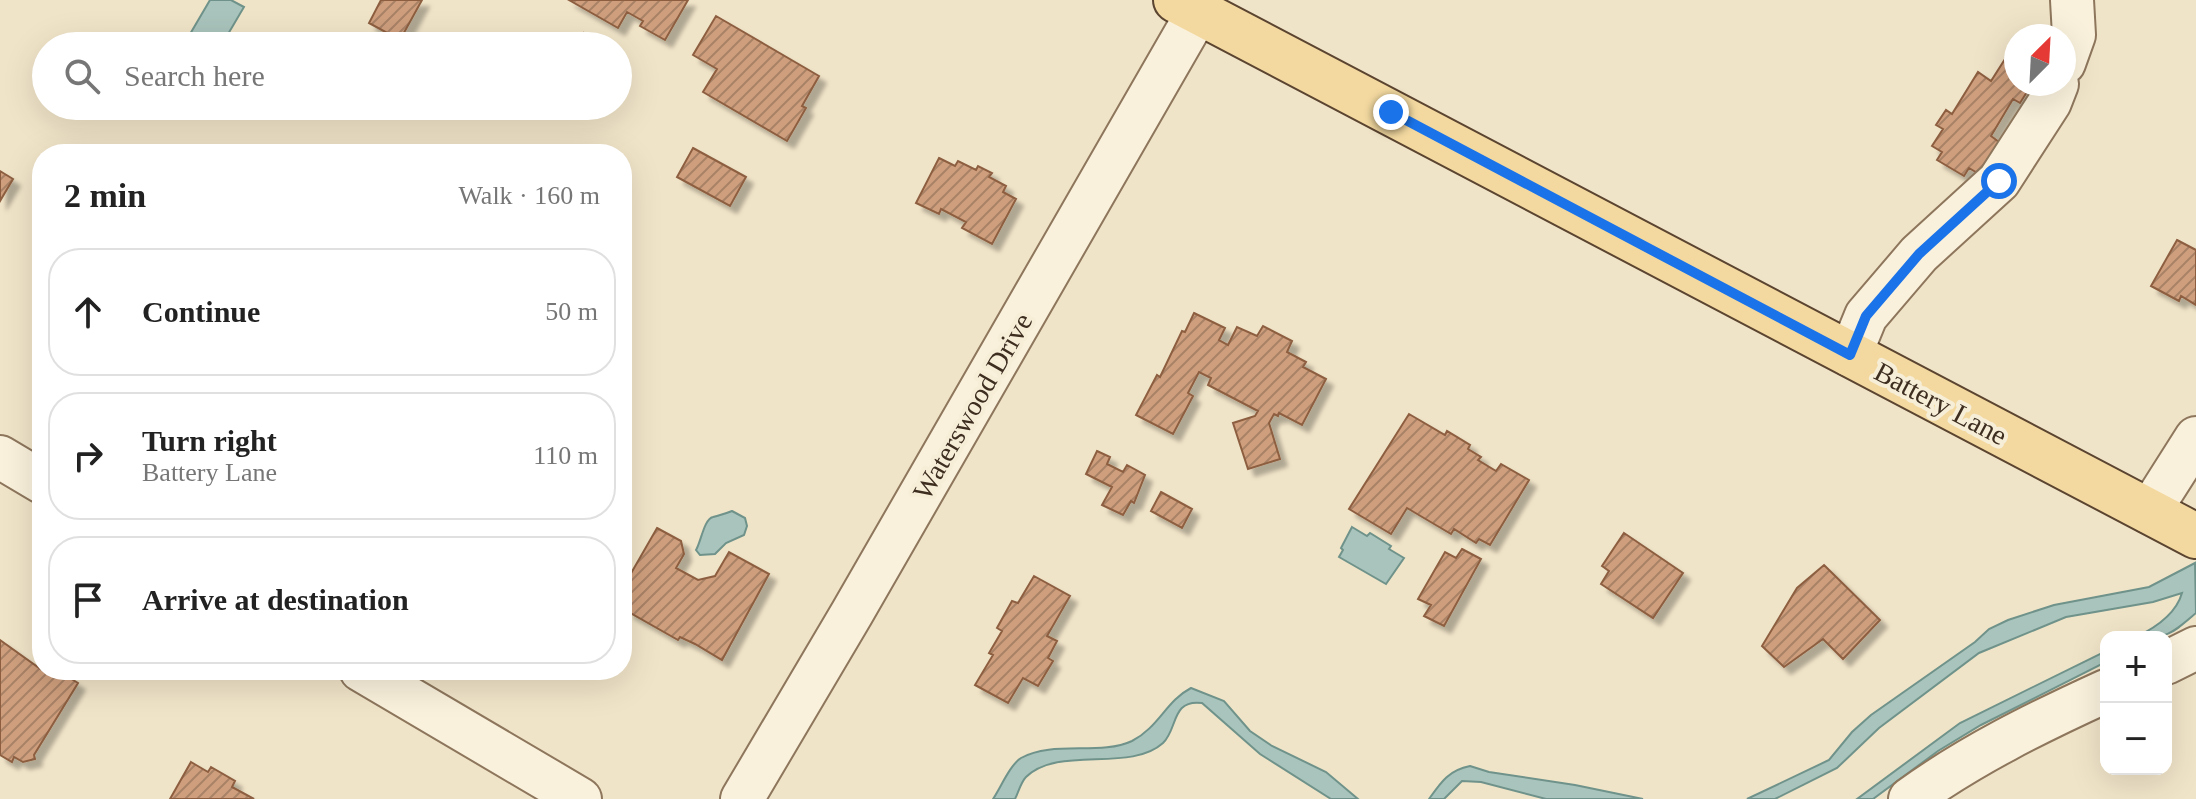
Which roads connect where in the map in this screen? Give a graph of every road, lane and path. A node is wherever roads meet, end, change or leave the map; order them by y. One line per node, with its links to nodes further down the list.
1 (2072, 0): 3 (street)
2 (1187, 6): 5 (main road, Battery Lane); 16 (street, Waterswood Drive)
3 (2073, 24)
4 (2052, 96): 5 (street)
5 (1850, 355): 9 (main road, Battery Lane)
6 (2196, 438): 9 (street)
7 (0, 457): 8 (street)
8 (32, 476)
9 (2149, 512): 10 (main road, Battery Lane)
10 (2196, 536)
11 (2196, 648): 12 (street)
12 (2172, 660)
13 (378, 680): 15 (street)
14 (2100, 694): 17 (street)
15 (580, 799)
16 (742, 799)
17 (1910, 799)

